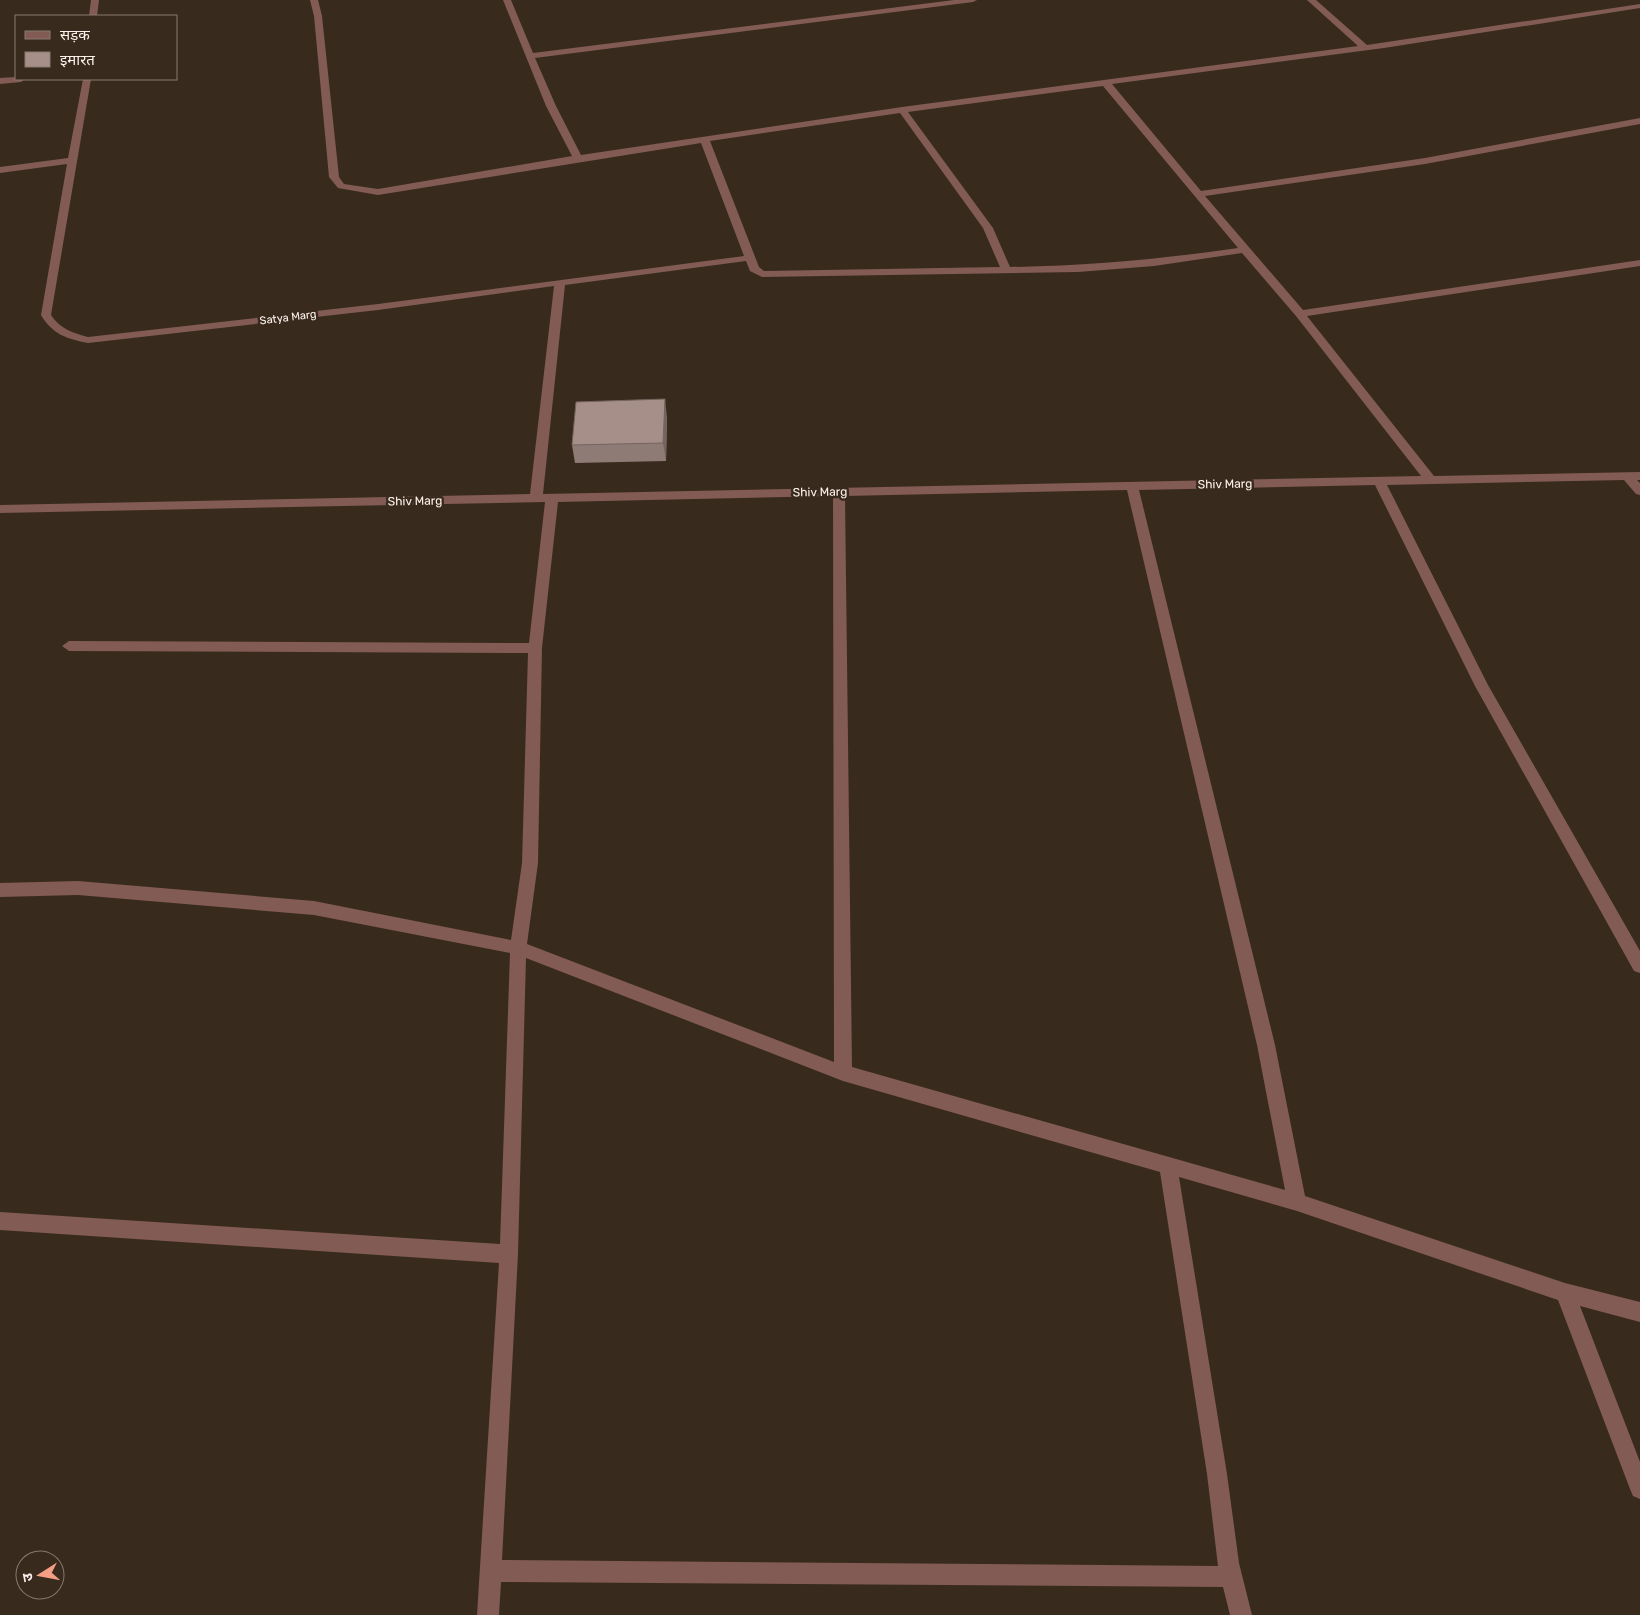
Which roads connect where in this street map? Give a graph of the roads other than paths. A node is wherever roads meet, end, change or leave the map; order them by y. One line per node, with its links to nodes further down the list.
1 (95, 0): 7 (street)
2 (314, 0): 17 (street)
3 (507, 0): 9 (street)
4 (973, 0): 9 (street)
5 (1311, 0): 8 (street)
6 (1640, 6): 8 (street)
7 (93, 15)
8 (1364, 47): 13 (street)
9 (531, 56): 17 (street)
10 (15, 80): 12 (street)
11 (87, 80): 18 (street, Satya Marg)
12 (0, 81)
13 (1105, 82): 14 (street); 20 (street)
14 (902, 110): 16 (street); 24 (street)
15 (1640, 121): 20 (street)
16 (704, 139): 17 (street); 22 (street)
17 (578, 158)
18 (71, 161): 19 (street); 25 (street, Satya Marg)
19 (0, 170)
20 (1199, 194): 21 (street)
21 (1245, 250): 24 (street); 26 (street)
22 (749, 258): 24 (street); 25 (street)
23 (1640, 263): 26 (street)
24 (1006, 270)
25 (560, 282): 33 (street)
26 (1300, 314): 28 (street)
27 (1634, 476): 28 (street, Shiv Marg); 32 (street)
28 (1430, 480): 29 (street, Shiv Marg)
29 (1378, 481): 30 (street, Shiv Marg); 39 (street)
30 (1132, 486): 31 (street, Shiv Marg); 42 (street)
31 (839, 491): 33 (street, Shiv Marg); 40 (street)
32 (1640, 491)
33 (544, 498): 34 (street, Shiv Marg); 36 (street)
34 (0, 509)
35 (69, 646): 36 (street)
36 (535, 648): 38 (street)
37 (0, 890): 38 (street)
38 (518, 948): 40 (street); 44 (street)
39 (1640, 966)
40 (843, 1073): 41 (street)
41 (1168, 1164): 42 (street); 49 (street)
42 (1297, 1202): 45 (street)
43 (0, 1221): 44 (street)
44 (509, 1254): 48 (street)
45 (1565, 1293): 46 (street); 47 (street)
46 (1640, 1312)
47 (1640, 1489)
48 (491, 1571): 49 (street); 50 (street)
49 (1232, 1577): 51 (street)
50 (488, 1615)
51 (1241, 1615)

